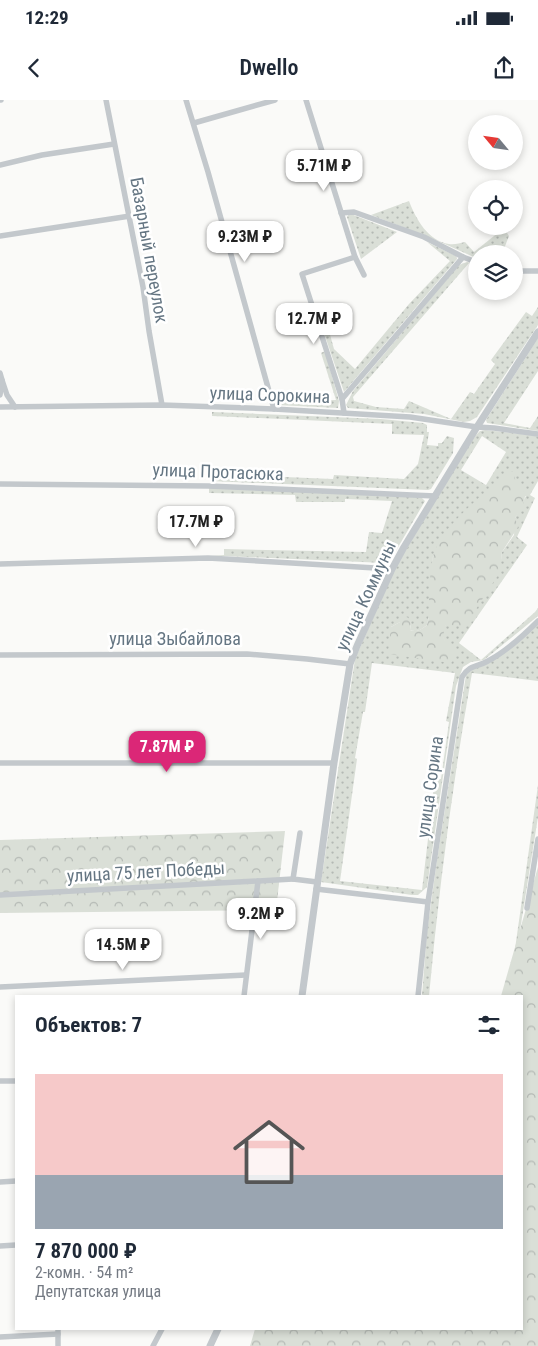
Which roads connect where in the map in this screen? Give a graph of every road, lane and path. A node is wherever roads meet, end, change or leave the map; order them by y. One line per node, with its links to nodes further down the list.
1 (106, 100): 6 (street, Базарный переулок)
2 (186, 100): 5 (street)
3 (275, 100): 5 (street)
4 (306, 100): 8 (street)
5 (194, 123): 25 (street)
6 (114, 144): 7 (street); 9 (street, Базарный переулок)
7 (0, 165)
8 (341, 213): 11 (street); 12 (street)
9 (130, 216): 10 (street); 22 (street, Базарный переулок)
10 (0, 236)
11 (355, 257): 16 (street); 21 (street)
12 (463, 257): 13 (street); 21 (street)
13 (468, 259)
14 (523, 271): 15 (street)
15 (538, 271)
16 (364, 275)
17 (538, 332): 27 (street, улица Коммуны)
18 (0, 373): 19 (street)
19 (2, 380): 20 (street); 24 (street)
20 (0, 395)
21 (342, 399): 26 (street)
22 (162, 405): 24 (street, улица Сорокина); 25 (street, улица Сорокина)
23 (0, 407): 24 (street, улица Сорокина)
24 (15, 407)
25 (274, 409): 26 (street, улица Сорокина)
26 (344, 412): 27 (street, улица Сорокина)
27 (477, 427): 28 (street, улица Сорокина); 30 (street, улица Коммуны)
28 (538, 434)
29 (0, 484): 30 (street, улица Протасюка)
30 (435, 496): 32 (street, улица Коммуны)
31 (0, 564): 32 (street)
32 (392, 569): 35 (street, улица Коммуны)
33 (538, 621): 44 (street, улица Сорина)
34 (0, 655): 35 (street, улица Зыбайлова)
35 (350, 664): 37 (street, улица Коммуны)
36 (0, 763): 37 (street)
37 (334, 763): 42 (street, улица Коммуны)
38 (300, 832): 40 (street)
39 (538, 839): 45 (street)
40 (293, 879): 41 (street, улица 75 лет Победы); 42 (street, улица 75 лет Победы)
41 (258, 881): 43 (street, улица 75 лет Победы); 46 (street)
42 (317, 886): 44 (street, улица 75 лет Победы); 49 (street, улица Коммуны)
43 (0, 895)
44 (428, 902): 50 (street, улица Сорина)
45 (527, 908)
46 (246, 975): 47 (street); 48 (street)
47 (0, 987)
48 (244, 995)
49 (302, 995)
50 (418, 995)
51 (0, 1081): 52 (street)
52 (15, 1081)
53 (15, 1181): 54 (street)
54 (0, 1182)
55 (15, 1245): 56 (street)
56 (0, 1246)
57 (161, 1330): 62 (street)
58 (218, 1330): 63 (street)
59 (58, 1331): 60 (street); 61 (street)
60 (0, 1337)
61 (58, 1346)
62 (153, 1346)
63 (210, 1346)

